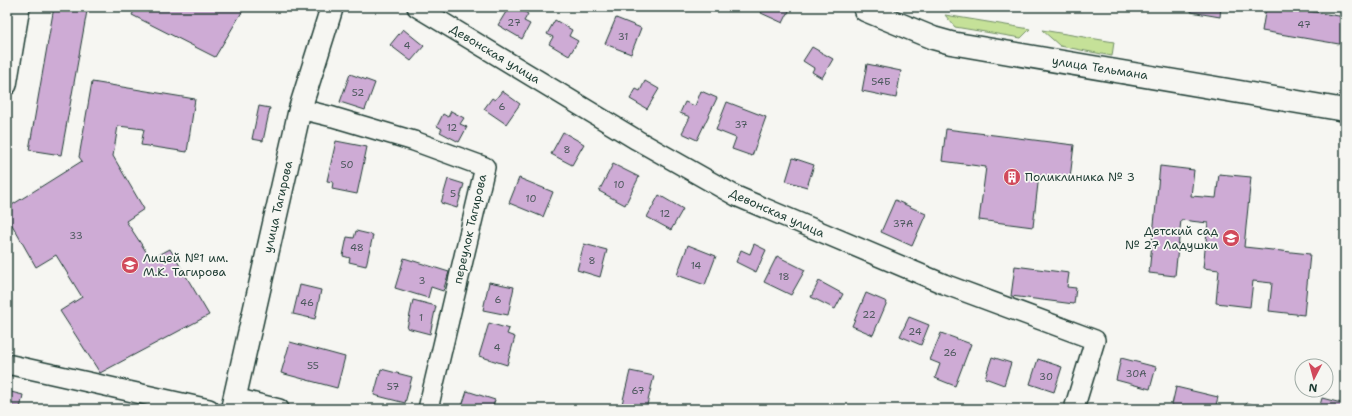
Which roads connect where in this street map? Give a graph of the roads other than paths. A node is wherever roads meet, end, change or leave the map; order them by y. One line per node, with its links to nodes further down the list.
1 (20, 7): 5 (street)
2 (332, 7): 6 (street, улица Тагирова)
3 (417, 7): 13 (street, Девонская улица)
4 (862, 8): 7 (street, улица Тельмана)
5 (7, 85)
6 (300, 109): 9 (street, улица Тагирова); 12 (street, переулок Тагирова)
7 (1345, 110)
8 (7, 364): 10 (street)
9 (233, 403): 11 (street)
10 (210, 409)
11 (279, 409)
12 (428, 409)
13 (1074, 409)

